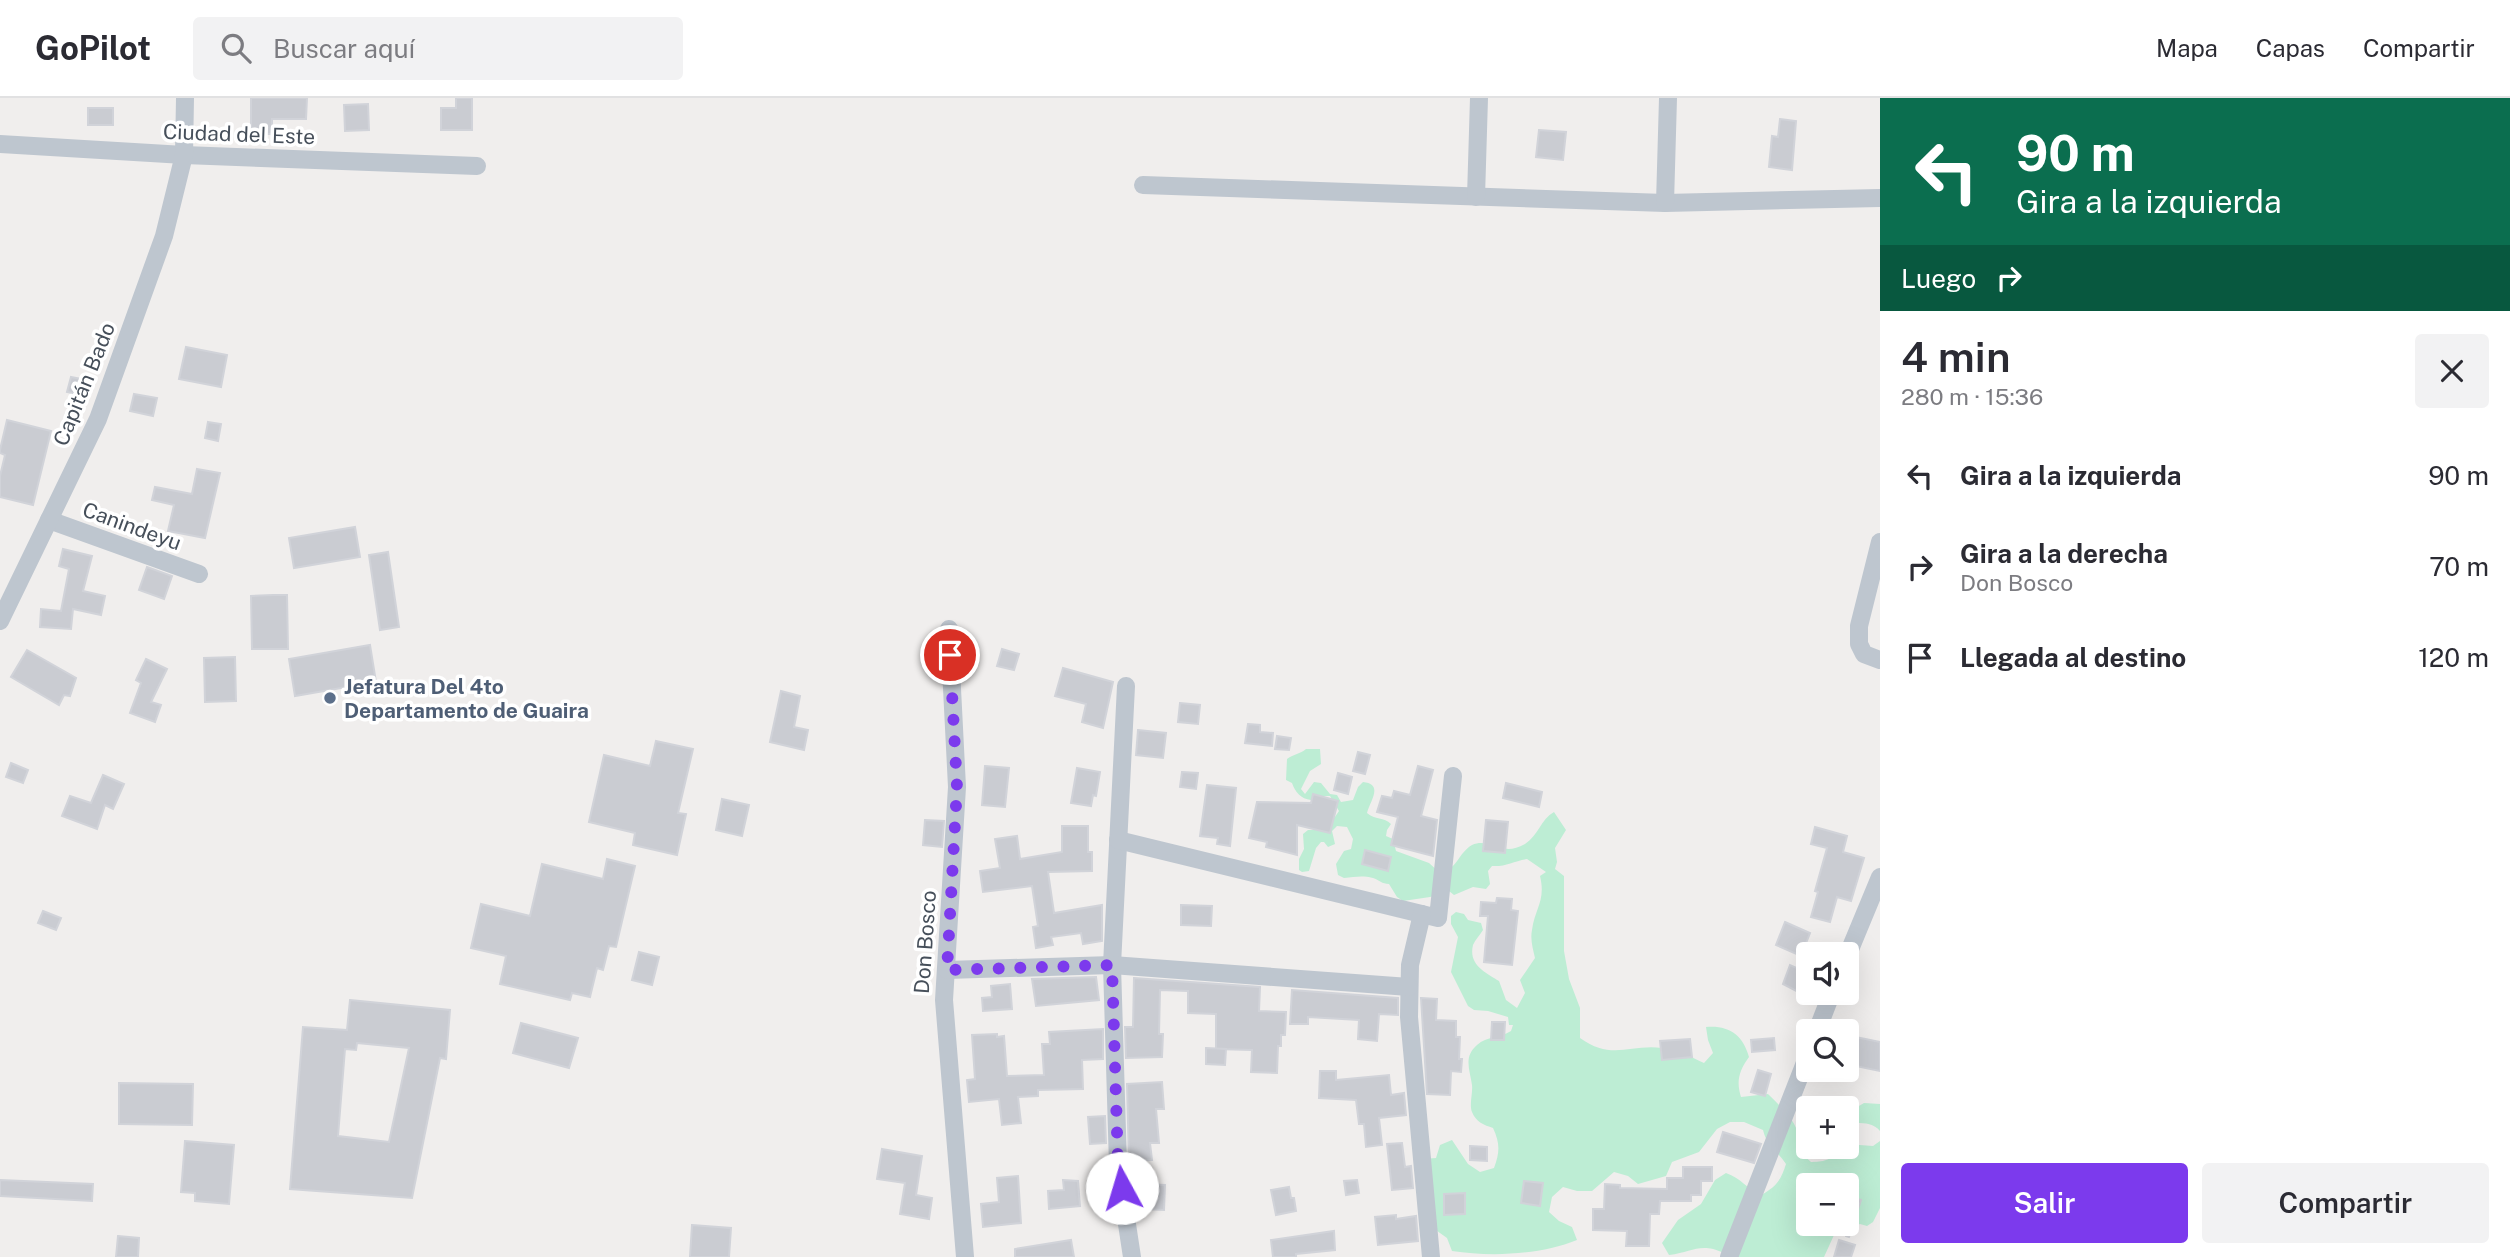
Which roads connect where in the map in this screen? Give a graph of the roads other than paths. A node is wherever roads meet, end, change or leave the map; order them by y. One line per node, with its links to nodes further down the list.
1 (185, 98): 5 (street, Capitán Bado)
2 (1479, 98): 8 (street)
3 (1668, 98): 10 (street)
4 (0, 144): 5 (street, Ciudad del Este)
5 (184, 155): 6 (street, Ciudad del Este); 11 (street, Capitán Bado)
6 (477, 166)
7 (1143, 185): 8 (street)
8 (1476, 197): 10 (street)
9 (1880, 198): 10 (street)
10 (1665, 204)
11 (49, 520): 13 (street, Canindeyu); 14 (street, Capitán Bado)
12 (1880, 542): 16 (street)
13 (199, 574)
14 (0, 621)
15 (949, 629): 24 (street, Don Bosco)
16 (1880, 660)
17 (1126, 686): 19 (street)
18 (1453, 776): 21 (street)
19 (1118, 840): 21 (street); 23 (street)
20 (1880, 877): 22 (street)
21 (1422, 914): 25 (street)
22 (1853, 942)
23 (1112, 965): 24 (street); 25 (street); 28 (street)
24 (947, 970): 27 (street, Don Bosco)
25 (1409, 987): 29 (street)
26 (1797, 1082): 30 (street)
27 (965, 1257)
28 (1132, 1257)
29 (1431, 1257)
30 (1729, 1257)

